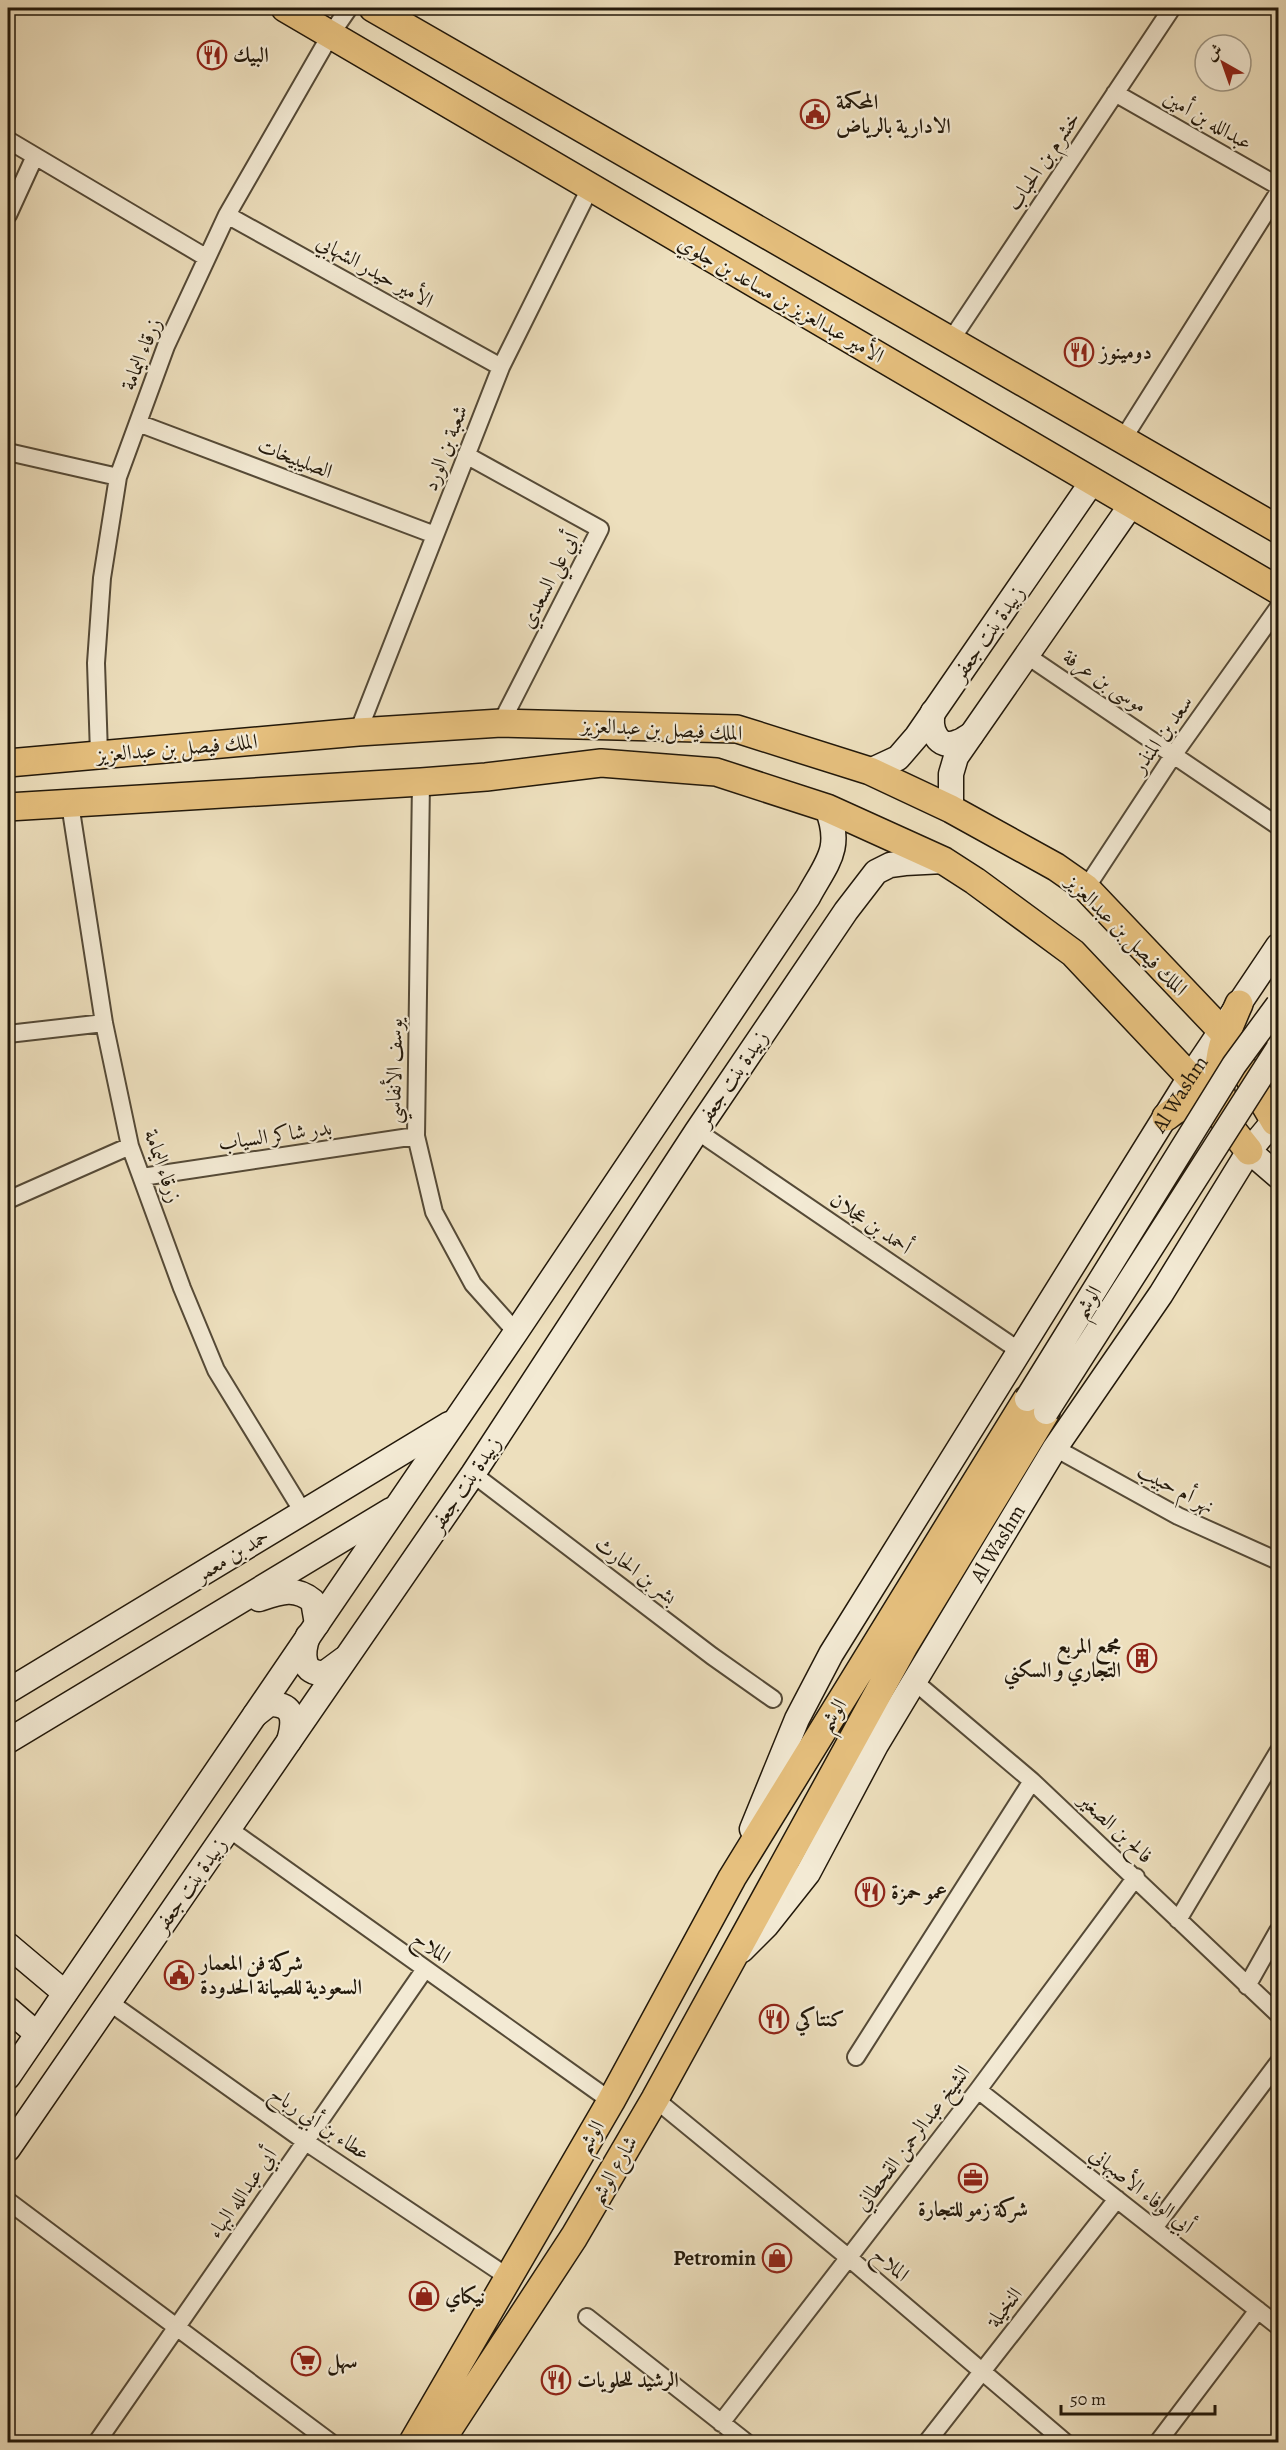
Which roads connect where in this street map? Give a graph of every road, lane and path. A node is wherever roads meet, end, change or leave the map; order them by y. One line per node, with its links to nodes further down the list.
1 (285, 8): 5 (main road, الأمير عبدالعزيز بن مساعد بن جلوي)
2 (349, 8): 5 (street, زرقاء اليمامة)
3 (373, 8): 15 (main road)
4 (1172, 8): 6 (street, خشرم بن الحباب)
5 (331, 34): 10 (main road, الأمير عبدالعزيز بن مساعد بن جلوي); 12 (street, زرقاء اليمامة)
6 (1116, 93): 9 (street, عبدالله بن أمين); 15 (street, خشرم بن الحباب)
7 (8, 140): 8 (street)
8 (35, 156): 13 (street); 14 (street)
9 (1278, 186)
10 (590, 188): 16 (street, شعبة بن الورد); 22 (main road, الأمير عبدالعزيز بن مساعد بن جلوي)
11 (1278, 193): 18 (street)
12 (227, 214): 14 (street, زرقاء اليمامة); 16 (street, الأمير حيدر الشهابي)
13 (8, 215)
14 (207, 258): 17 (street, زرقاء اليمامة)
15 (951, 340): 18 (main road)
16 (501, 367): 20 (street, شعبة بن الورد)
17 (138, 423): 21 (street, زرقاء اليمامة); 25 (street, الصليبيخات)
18 (1123, 439): 24 (main road)
19 (8, 452): 21 (street)
20 (466, 455): 25 (street, شعبة بن الورد); 30 (street, أبي علي السعدي)
21 (118, 477): 33 (street, زرقاء اليمامة)
22 (1092, 482): 23 (main road, الأمير عبدالعزيز بن مساعد بن جلوي); 29 (street, زبيدة بنت جعفر)
23 (1131, 505): 26 (main road, الأمير عبدالعزيز بن مساعد بن جلوي); 28 (street, زبيدة بنت جعفر)
24 (1278, 529)
25 (435, 535): 31 (street, شعبة بن الورد)
26 (1278, 590)
27 (1278, 608): 34 (street, سعد بن المنذر)
28 (1026, 655): 32 (street, زبيدة بنت جعفر); 34 (street, موسى بن عرفة)
29 (933, 712): 32 (street); 36 (street, زبيدة بنت جعفر)
30 (501, 723): 31 (main road, الملك فيصل بن عبدالعزيز); 36 (main road, الملك فيصل بن عبدالعزيز)
31 (358, 732): 33 (main road, الملك فيصل بن عبدالعزيز)
32 (971, 735): 41 (street, زبيدة بنت جعفر)
33 (99, 754): 35 (main road, الملك فيصل بن عبدالعزيز)
34 (1174, 754): 42 (street, موسى بن عرفة); 44 (street, سعد بن المنذر)
35 (8, 763)
36 (870, 771): 41 (main road, الملك فيصل بن عبدالعزيز)
37 (421, 782): 38 (main road, الملك فيصل بن عبدالعزيز); 40 (main road, الملك فيصل بن عبدالعزيز); 59 (street, يوسف الأنفاسي)
38 (70, 804): 39 (main road, الملك فيصل بن عبدالعزيز); 50 (street, زرقاء اليمامة)
39 (8, 807)
40 (827, 808): 43 (main road, الملك فيصل بن عبدالعزيز); 45 (street, زبيدة بنت جعفر)
41 (951, 809): 44 (main road, الملك فيصل بن عبدالعزيز)
42 (1278, 826)
43 (944, 861): 46 (street, زبيدة بنت جعفر); 55 (main road, الملك فيصل بن عبدالعزيز)
44 (1086, 888): 51 (main road, الملك فيصل بن عبدالعزيز)
45 (808, 897): 46 (street); 67 (street, زبيدة بنت جعفر)
46 (846, 911): 58 (street, زبيدة بنت جعفر)
47 (1278, 946): 48 (street)
48 (1239, 1004): 51 (main road); 54 (street)
49 (1278, 1005): 69 (street, الوشم, bridge)
50 (104, 1023): 52 (street); 60 (street, زرقاء اليمامة)
51 (1223, 1033): 55 (street, Al Washm); 55 (main road); 57 (main road, الملك فيصل بن عبدالعزيز)
52 (8, 1034)
53 (1278, 1049): 69 (street, الوشم, bridge)
54 (1278, 1069)
55 (1205, 1089): 56 (main road); 57 (main road); 61 (main road, الملك فيصل بن عبدالعزيز)
56 (1166, 1117): 65 (street, Al Washm)
57 (1277, 1122): 61 (street, Al Washm)
58 (697, 1131): 68 (street, أحمد بن عجلان); 72 (street, زبيدة بنت جعفر)
59 (416, 1136): 63 (street, بدر شاكر السياب); 67 (street, يوسف الأنفاسي)
60 (130, 1146): 63 (street, زرقاء اليمامة); 64 (street)
61 (1249, 1151): 62 (street); 66 (street, Al Washm)
62 (1278, 1176)
63 (142, 1178): 74 (street, زرقاء اليمامة)
64 (8, 1200)
65 (1086, 1244): 66 (street); 68 (street, Al Washm)
66 (1161, 1294): 71 (street, Al Washm)
67 (516, 1332): 70 (street, زبيدة بنت جعفر)
68 (1021, 1352): 89 (street, Al Washm)
69 (1037, 1406): 89 (main road, الوشم); 90 (main road, الوشم)
70 (456, 1420): 73 (street, زبيدة بنت جعفر); 74 (street, حمد بن معمر)
71 (1055, 1448): 75 (street, نهر أم حبيب); 79 (street, Al Washm)
72 (473, 1474): 78 (street, زبيدة بنت جعفر); 81 (street, بشر بن الحارث)
73 (397, 1506): 76 (street, حمد بن معمر); 77 (street, زبيدة بنت جعفر)
74 (303, 1512): 80 (street, حمد بن معمر)
75 (1278, 1562)
76 (228, 1608): 77 (street); 83 (street, حمد بن معمر)
77 (312, 1630): 78 (street); 82 (street, زبيدة بنت جعفر)
78 (348, 1655): 84 (street, زبيدة بنت جعفر)
79 (915, 1682): 86 (street, فالح بن الصغير); 94 (street, Al Washm)
80 (8, 1690)
81 (773, 1699)
82 (252, 1719): 84 (street); 97 (street, زبيدة بنت جعفر)
83 (8, 1741)
84 (289, 1741): 87 (street, زبيدة بنت جعفر)
85 (1278, 1752): 91 (street)
86 (1032, 1781): 88 (street, فالح بن الصغير); 102 (street)
87 (228, 1828): 95 (street, الملاح); 98 (street, زبيدة بنت جعفر)
88 (1136, 1877): 91 (street, فالح بن الصغير); 105 (street, الشيخ عبدالرحمن القحطاني)
89 (732, 1878): 107 (main road, الوشم)
90 (769, 1889): 94 (main road, شارع الوشم)
91 (1178, 1920): 96 (street, فالح بن الصغير)
92 (1278, 1931): 96 (street)
93 (8, 1945): 97 (street)
94 (726, 1966): 106 (main road, شارع الوشم)
95 (425, 1969): 107 (street, الملاح); 108 (street, أبي عبدالله البهاء)
96 (1247, 1986): 100 (street, فالح بن الصغير)
97 (64, 1993): 101 (street, زبيدة بنت جعفر)
98 (109, 2002): 108 (street, عطاء بن أبي رباح); 109 (street, زبيدة بنت جعفر)
99 (8, 2009): 101 (street)
100 (1278, 2014)
101 (37, 2034): 104 (street, زبيدة بنت جعفر)
102 (856, 2057)
103 (1278, 2063): 112 (street)
104 (8, 2077)
105 (978, 2090): 110 (street, أبي الوفاء الأصبهاني); 113 (street, الشيخ عبدالرحمن القحطاني)
106 (655, 2099): 113 (street, الملاح); 124 (main road, شارع الوشم)
107 (611, 2101): 114 (main road, الوشم)
108 (306, 2142): 114 (street, عطاء بن أبي رباح); 118 (street, أبي عبدالله البهاء)
109 (8, 2149)
110 (1117, 2199): 112 (street, أبي الوفاء الأصبهاني); 119 (street, النخيلة)
111 (8, 2202): 118 (street)
112 (1154, 2228): 115 (street, أبي الوفاء الأصبهاني)
113 (849, 2258): 119 (street, الملاح); 120 (street, الشيخ عبدالرحمن القحطاني)
114 (508, 2277): 123 (main road, الوشم)
115 (1258, 2310): 117 (street, أبي الوفاء الأصبهاني); 128 (street)
116 (587, 2317): 120 (street)
117 (1278, 2326)
118 (177, 2327): 121 (street, أبي عبدالله البهاء); 122 (street)
119 (982, 2372): 126 (street, النخيلة); 127 (street, الملاح)
120 (721, 2423): 125 (street)
121 (97, 2442)
122 (330, 2442)
123 (413, 2442)
124 (441, 2442)
125 (746, 2442)
126 (927, 2442)
127 (1065, 2442)
128 (1158, 2442)

